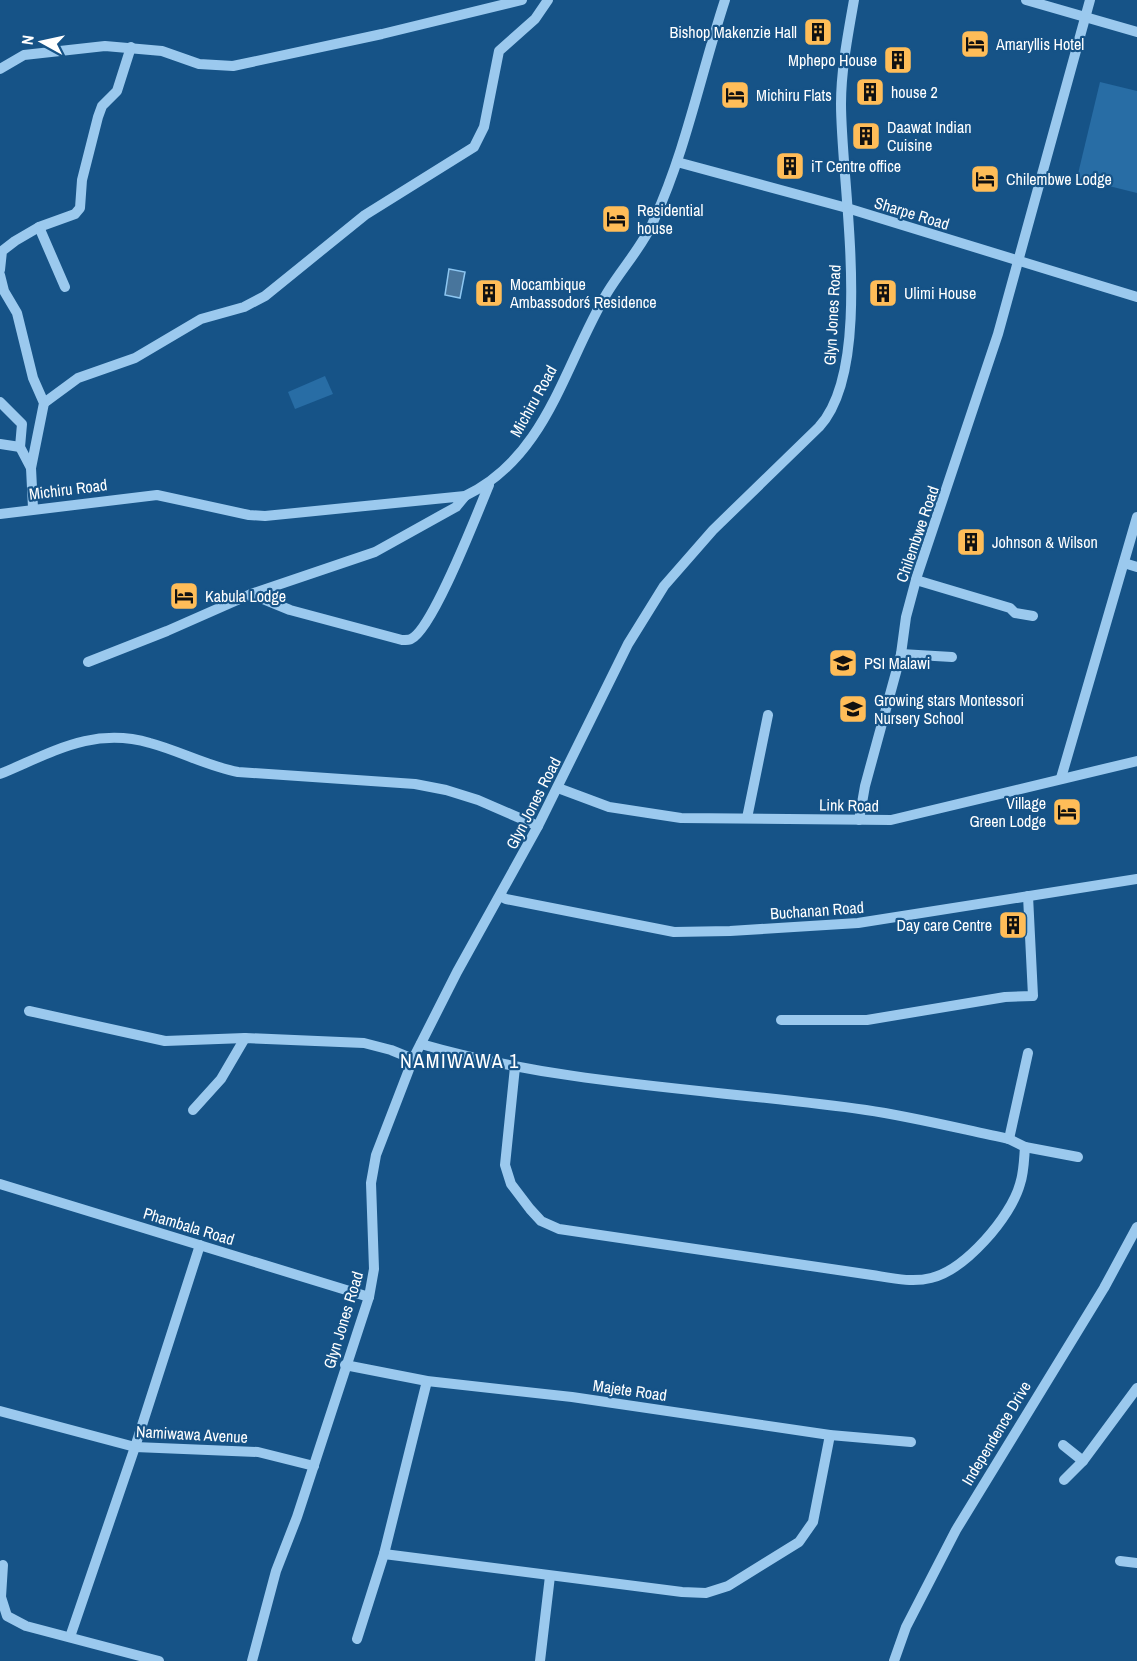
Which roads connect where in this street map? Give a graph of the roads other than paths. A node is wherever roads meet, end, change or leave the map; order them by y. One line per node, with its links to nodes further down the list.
1 (522, 0): 9 (street)
2 (548, 0): 20 (street)
3 (725, 0): 11 (street, Michiru Road)
4 (854, 0): 12 (street, Glyn Jones Road)
5 (1026, 0): 7 (street)
6 (1090, 0): 7 (street, Chilembwe Road)
7 (1085, 16): 8 (street); 14 (street, Chilembwe Road)
8 (1137, 32)
9 (131, 47): 10 (street); 13 (street)
10 (0, 69)
11 (677, 162): 12 (street, Sharpe Road); 24 (street, Michiru Road)
12 (847, 208): 14 (street, Sharpe Road); 41 (street, Glyn Jones Road)
13 (39, 227): 15 (street); 17 (street)
14 (1016, 261): 18 (street, Sharpe Road); 31 (street, Chilembwe Road)
15 (0, 270)
16 (0, 275): 20 (street)
17 (65, 287)
18 (1137, 297)
19 (0, 402): 22 (street)
20 (44, 403): 23 (street)
21 (0, 444): 22 (street)
22 (20, 447): 23 (street)
23 (31, 468): 26 (street)
24 (489, 485): 25 (street, Michiru Road); 32 (street)
25 (465, 496): 26 (street, Michiru Road); 32 (street)
26 (33, 508): 27 (street, Michiru Road)
27 (0, 514)
28 (1137, 517): 29 (street)
29 (1124, 563): 30 (street); 40 (street)
30 (1137, 567)
31 (916, 580): 33 (street); 34 (street, Chilembwe Road)
32 (251, 594): 36 (street)
33 (1033, 616)
34 (901, 654): 35 (street); 43 (street, Chilembwe Road)
35 (952, 657)
36 (88, 662)
37 (768, 715): 42 (street)
38 (1137, 760): 40 (street, Link Road)
39 (2, 769): 44 (street)
40 (1061, 778): 43 (street, Link Road)
41 (558, 788): 42 (street, Link Road); 44 (street, Glyn Jones Road)
42 (747, 818): 43 (street, Link Road)
43 (859, 820)
44 (538, 826): 46 (street, Glyn Jones Road)
45 (1137, 879): 47 (street, Buchanan Road)
46 (500, 896): 47 (street, Buchanan Road); 51 (street, Glyn Jones Road)
47 (1028, 896): 49 (street)
48 (29, 1011): 50 (street)
49 (781, 1020)
50 (245, 1038): 53 (street); 55 (street)
51 (421, 1044): 53 (street, Glyn Jones Road); 54 (street)
52 (1028, 1053): 56 (street)
53 (413, 1059): 62 (street, Glyn Jones Road)
54 (516, 1067): 56 (street); 57 (street)
55 (193, 1110)
56 (1009, 1139): 57 (street)
57 (1025, 1147): 58 (street)
58 (1077, 1157)
59 (0, 1184): 61 (street, Phambala Road)
60 (1137, 1227): 84 (street, Independence Drive)
61 (200, 1245): 62 (street, Phambala Road); 70 (street)
62 (369, 1297): 63 (street, Glyn Jones Road)
63 (345, 1365): 64 (street, Majete Road); 72 (street, Glyn Jones Road)
64 (428, 1381): 67 (street, Majete Road); 74 (street)
65 (1137, 1388): 71 (street)
66 (0, 1411): 70 (street, Namiwawa Avenue)
67 (830, 1435): 68 (street, Majete Road); 78 (street)
68 (911, 1442)
69 (1063, 1445): 71 (street)
70 (135, 1448): 72 (street, Namiwawa Avenue); 79 (street)
71 (1083, 1461): 73 (street)
72 (314, 1466): 82 (street, Glyn Jones Road)
73 (1065, 1480)
74 (384, 1554): 78 (street); 80 (street)
75 (1120, 1561): 76 (street)
76 (1137, 1563)
77 (3, 1565): 79 (street)
78 (550, 1576): 83 (street)
79 (70, 1637): 81 (street)
80 (357, 1639)
81 (159, 1661)
82 (252, 1661)
83 (540, 1661)
84 (894, 1661)

